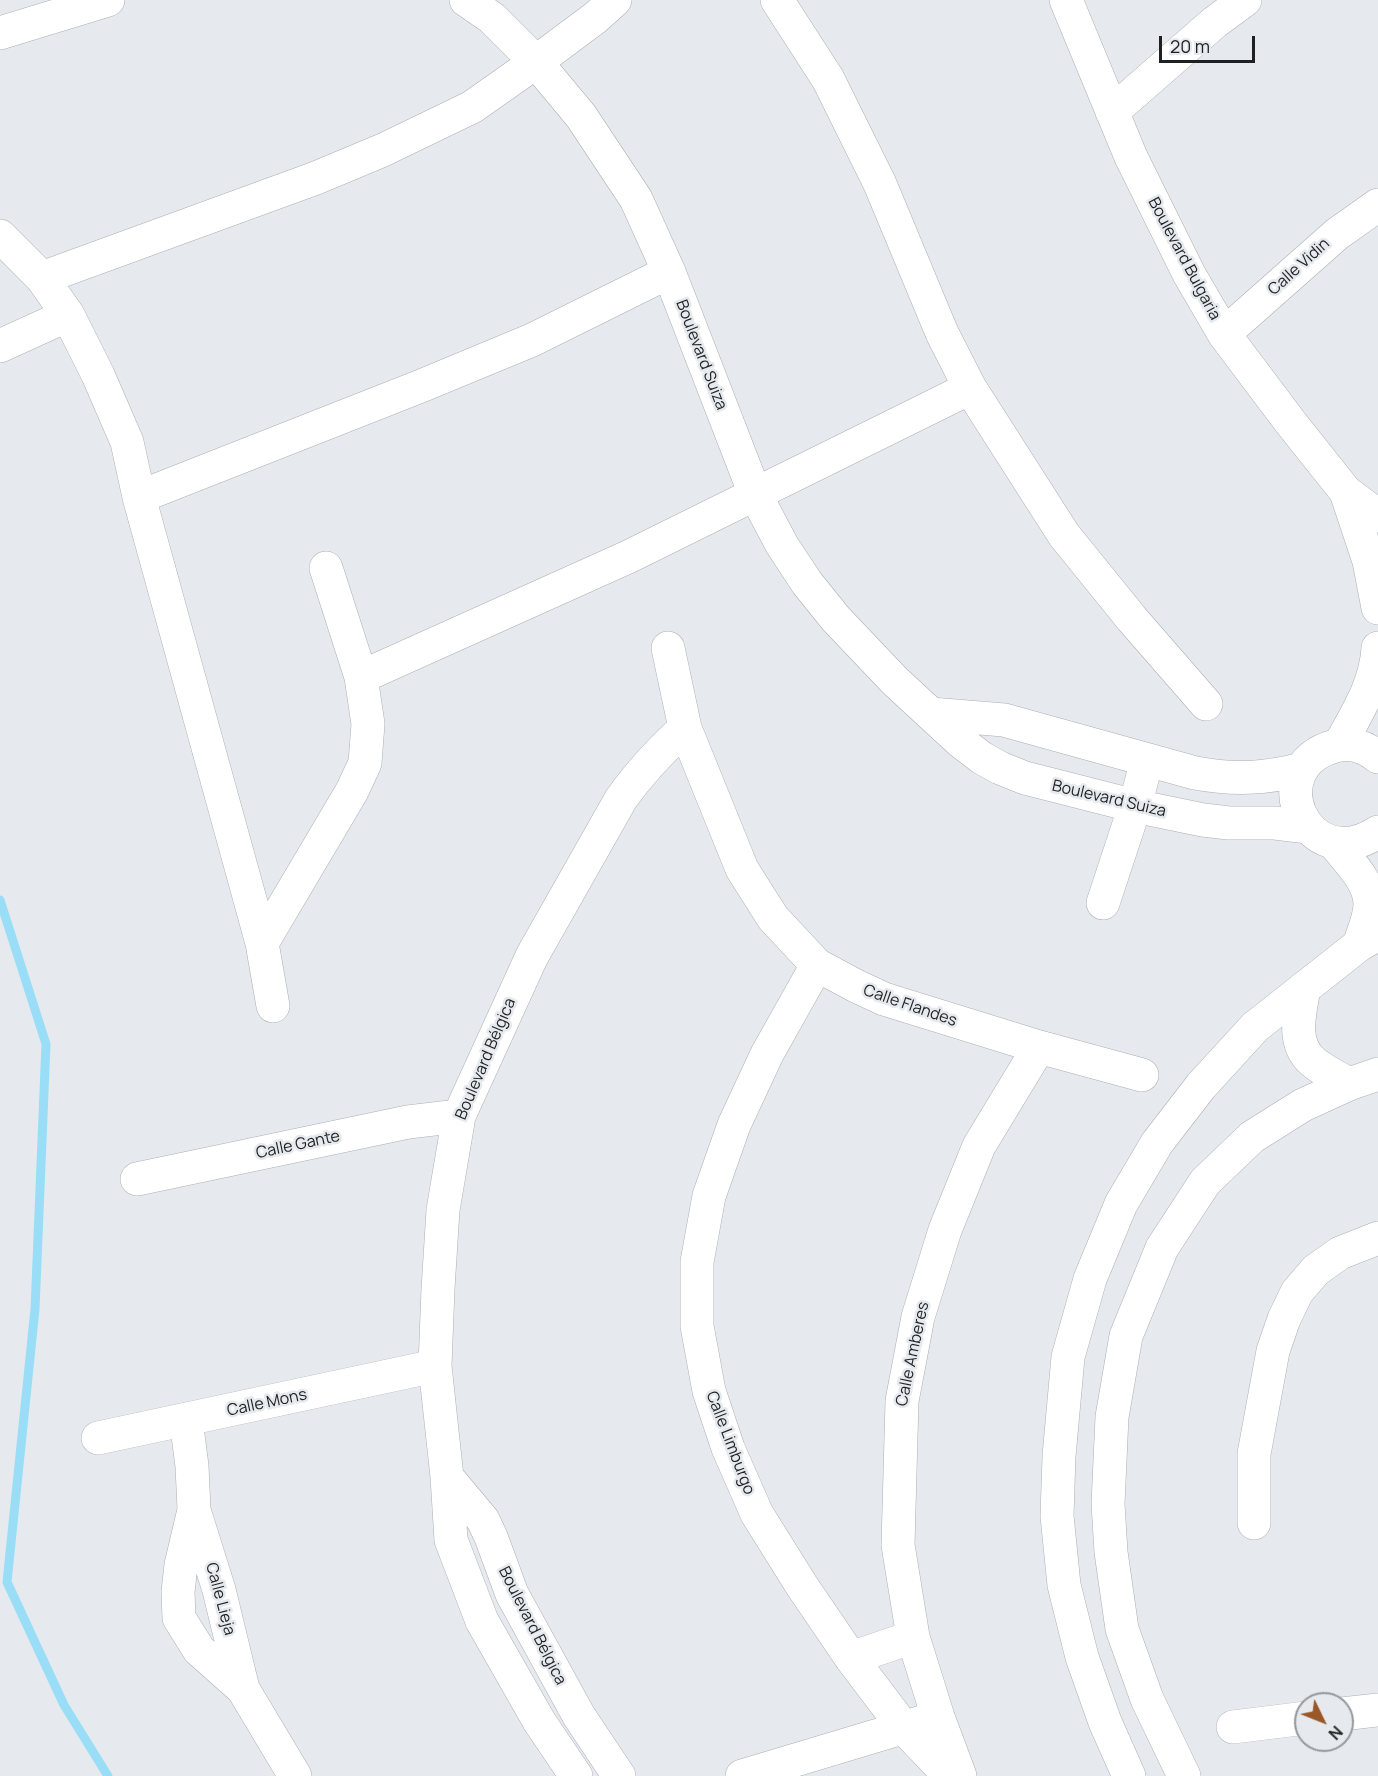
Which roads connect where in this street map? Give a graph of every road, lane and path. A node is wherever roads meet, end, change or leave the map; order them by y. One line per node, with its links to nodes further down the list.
1 (108, 0): 7 (street)
2 (466, 0): 8 (street, Boulevard Suiza)
3 (615, 0): 8 (street)
4 (777, 0): 17 (street)
5 (1066, 0): 9 (street, Boulevard Bulgaria)
6 (1245, 0): 9 (street)
7 (0, 33)
8 (536, 62): 12 (street, Boulevard Suiza); 13 (street)
9 (1112, 112): 15 (street, Boulevard Bulgaria)
10 (1378, 206): 15 (street, Calle Vidin)
11 (0, 236): 13 (street)
12 (669, 272): 19 (street, Boulevard Suiza); 20 (street)
13 (42, 278): 14 (street)
14 (68, 315): 16 (street); 20 (street)
15 (1224, 334): 18 (street, Boulevard Bulgaria)
16 (0, 346)
17 (970, 388): 19 (street); 27 (street)
18 (1346, 492): 21 (street, Boulevard Bulgaria); 23 (street, Boulevard Bulgaria)
19 (755, 494): 26 (street); 28 (street, Boulevard Suiza)
20 (139, 497): 39 (street)
21 (1378, 516)
22 (326, 568): 26 (street)
23 (1378, 608)
24 (668, 648): 29 (street, Calle Flandes)
25 (1378, 648): 30 (street)
26 (361, 677): 39 (street)
27 (1206, 704)
28 (931, 714): 32 (street); 34 (street, Boulevard Suiza)
29 (685, 728): 40 (street, Calle Flandes); 46 (street, Boulevard Bélgica)
30 (1340, 744): 31 (street); 33 (street)
31 (1378, 757)
32 (1147, 759): 33 (street); 34 (street)
33 (1302, 769): 36 (street)
34 (1135, 806): 36 (street, Boulevard Suiza); 37 (street)
35 (1378, 832): 36 (street, Boulevard Suiza)
36 (1321, 835): 38 (street)
37 (1102, 903)
38 (1368, 939): 41 (street)
39 (262, 943): 42 (street)
40 (817, 965): 43 (street, Calle Flandes); 57 (street, Calle Limburgo)
41 (1304, 988): 45 (street); 72 (street)
42 (273, 1006)
43 (1039, 1047): 44 (street, Calle Flandes); 55 (street, Calle Amberes)
44 (1142, 1076)
45 (1363, 1079): 73 (street)
46 (459, 1116): 47 (street, Calle Gante); 49 (street, Boulevard Bélgica)
47 (137, 1179)
48 (1378, 1238): 54 (street)
49 (435, 1366): 50 (street, Calle Mons); 52 (street, Boulevard Bélgica)
50 (186, 1420): 51 (street, Calle Mons); 53 (street, Calle Lieja)
51 (98, 1438)
52 (447, 1477): 56 (street, Boulevard Bélgica); 58 (street, Boulevard Bélgica)
53 (194, 1510): 59 (street, Calle Lieja); 59 (street, Calle Lieja)
54 (1254, 1523)
55 (913, 1637): 57 (street); 62 (street, Calle Amberes)
56 (542, 1647): 58 (street); 68 (street, Boulevard Bélgica)
57 (851, 1658): 65 (street, Calle Limburgo)
58 (508, 1668): 67 (street, Boulevard Bélgica)
59 (243, 1689): 66 (street, Calle Lieja)
60 (1378, 1710): 61 (street)
61 (1354, 1713)
62 (938, 1717): 65 (street); 71 (street)
63 (1294, 1719): 64 (street)
64 (1233, 1726)
65 (904, 1728): 69 (street); 70 (street, Calle Limburgo)
66 (295, 1776)
67 (576, 1776)
68 (619, 1776)
69 (742, 1776)
70 (950, 1776)
71 (960, 1776)
72 (1129, 1776)
73 (1184, 1776)

